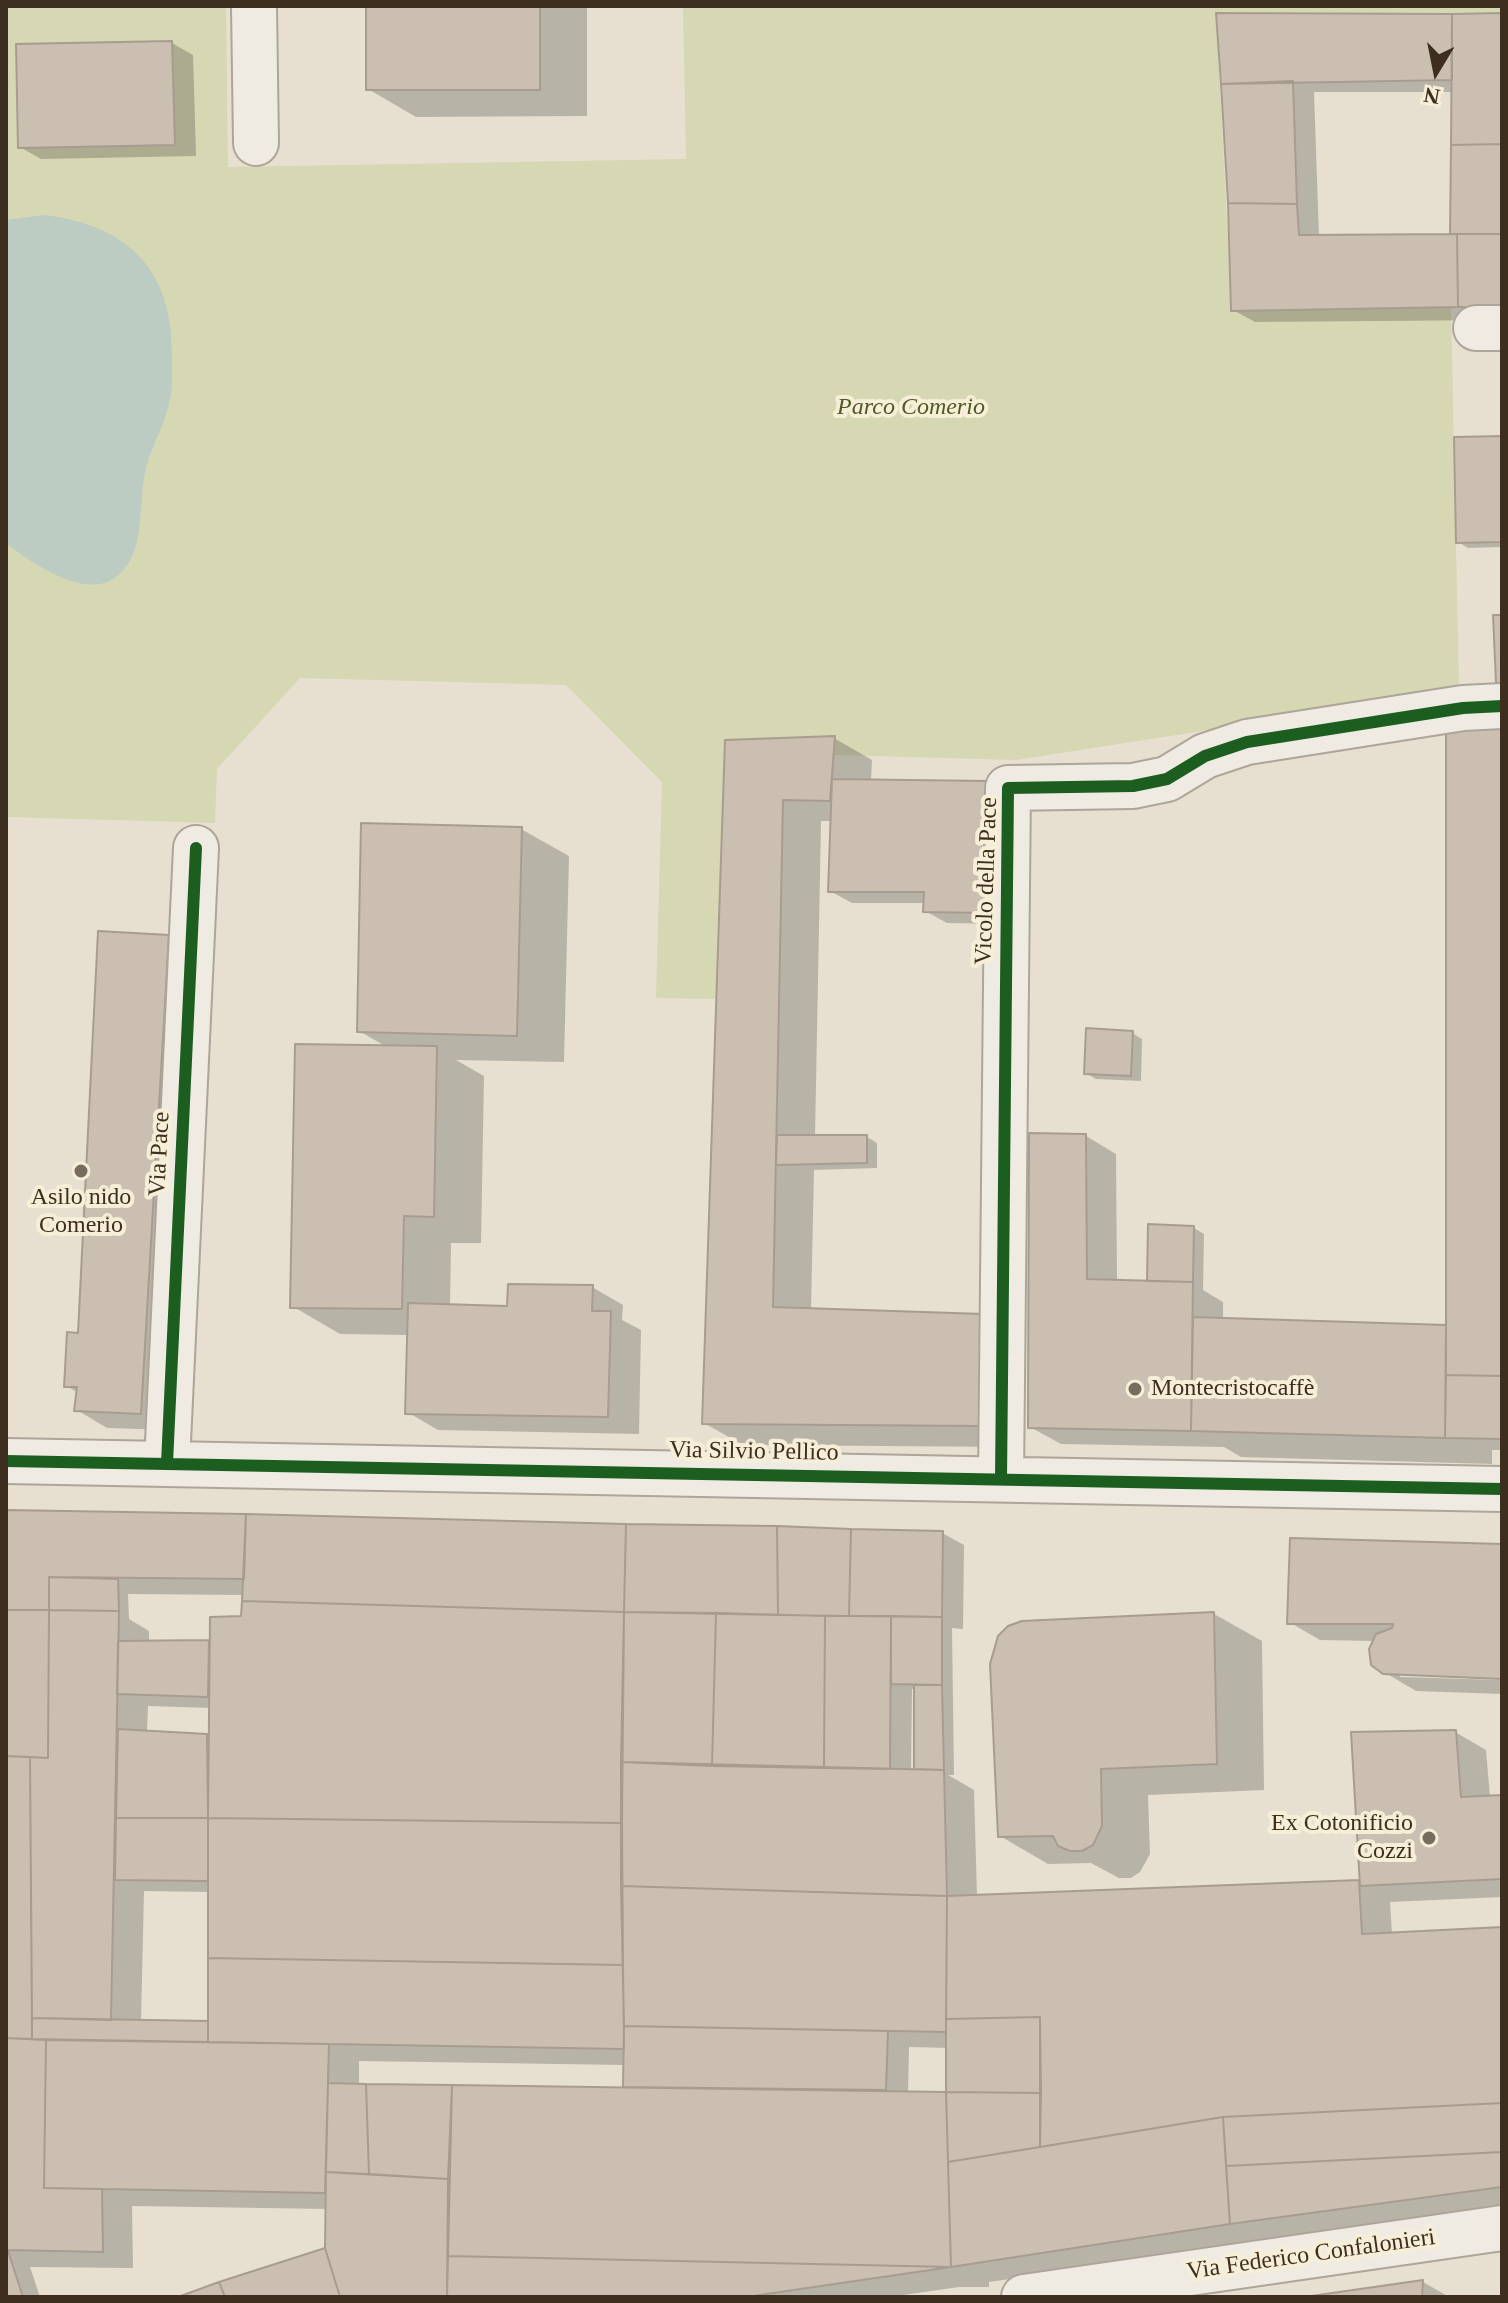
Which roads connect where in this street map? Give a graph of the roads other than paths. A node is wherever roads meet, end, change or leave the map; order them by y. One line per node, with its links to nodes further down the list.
1 (254, 6): 2 (street)
2 (256, 143)
3 (1502, 706): 7 (street, Vicolo della Pace)
4 (196, 848): 6 (street, Via Pace)
5 (6, 1461): 6 (street, Via Silvio Pellico)
6 (167, 1463): 7 (street, Via Silvio Pellico)
7 (1001, 1478): 8 (street, Via Silvio Pellico)
8 (1502, 1489)
9 (1502, 2228): 10 (street, Via Federico Confalonieri)
10 (1024, 2297)

